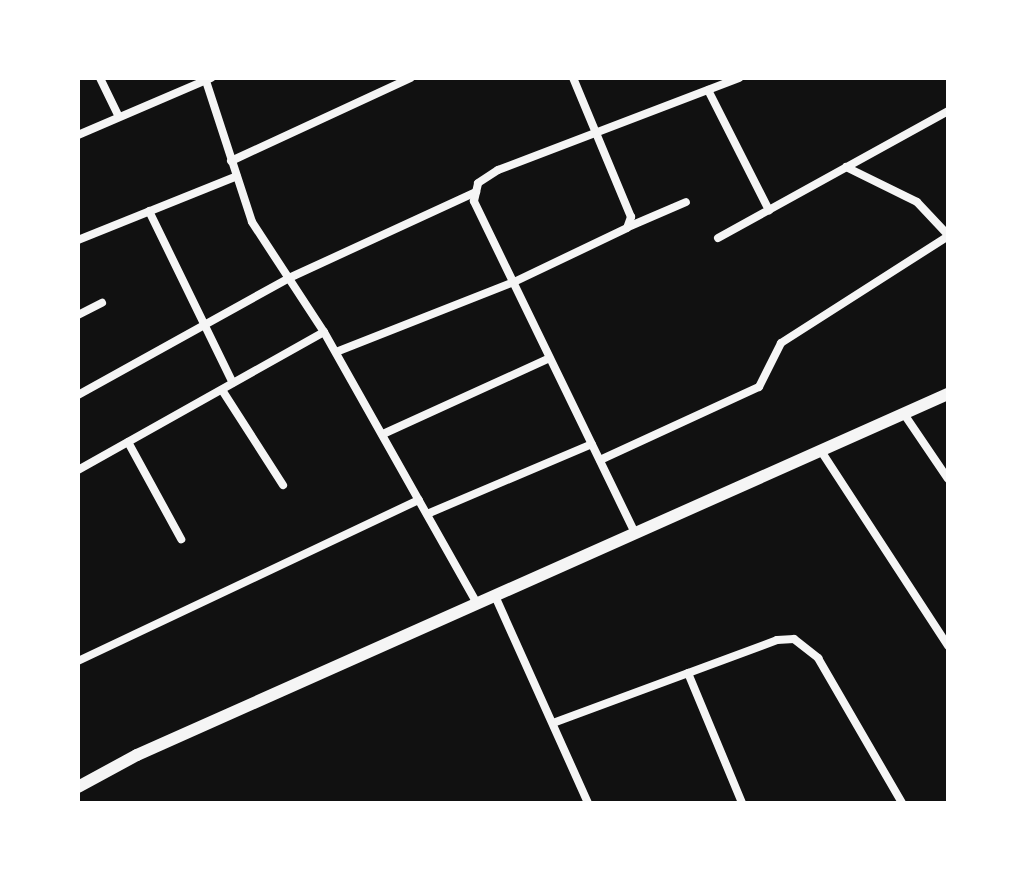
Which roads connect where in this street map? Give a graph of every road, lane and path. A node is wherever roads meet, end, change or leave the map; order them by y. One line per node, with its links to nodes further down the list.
1 (100, 78): 8 (street)
2 (411, 78): 11 (street)
3 (573, 78): 9 (street)
4 (739, 78): 6 (street)
5 (208, 80): 8 (street); 11 (street)
6 (708, 90): 9 (street); 16 (street)
7 (948, 111): 12 (street)
8 (119, 117): 10 (street)
9 (595, 133): 14 (street); 18 (street)
10 (78, 135)
11 (231, 161): 13 (street)
12 (846, 167): 16 (street); 19 (street)
13 (237, 176): 17 (street); 22 (street)
14 (476, 192): 22 (street); 23 (street)
15 (686, 202): 18 (street)
16 (769, 210): 20 (street)
17 (149, 211): 21 (street); 26 (street)
18 (627, 228): 23 (street)
19 (948, 236): 39 (street)
20 (718, 238)
21 (78, 240)
22 (289, 278): 26 (street); 27 (street)
23 (514, 282): 28 (street); 29 (street)
24 (102, 303): 25 (street)
25 (78, 315)
26 (203, 328): 30 (street); 33 (street)
27 (324, 332): 28 (street); 30 (street)
28 (336, 352): 35 (street)
29 (550, 358): 35 (street); 37 (street)
30 (233, 383): 31 (street)
31 (222, 390): 36 (street); 42 (street)
32 (948, 394): 34 (street)
33 (78, 395)
34 (904, 414): 38 (street); 41 (street)
35 (383, 434): 43 (street)
36 (128, 442): 40 (street); 46 (street)
37 (592, 444): 39 (street); 44 (street)
38 (821, 451): 45 (street); 49 (street)
39 (600, 460): 45 (street)
40 (78, 470)
41 (948, 479)
42 (283, 485)
43 (419, 500): 44 (street); 50 (street)
44 (427, 514): 48 (street)
45 (635, 533): 47 (street)
46 (181, 539)
47 (495, 596): 48 (street); 52 (street)
48 (477, 604): 53 (street)
49 (948, 646)
50 (78, 661)
51 (688, 673): 52 (street); 55 (street); 56 (street)
52 (553, 723): 54 (street)
53 (78, 787)
54 (588, 803)
55 (742, 803)
56 (902, 803)

